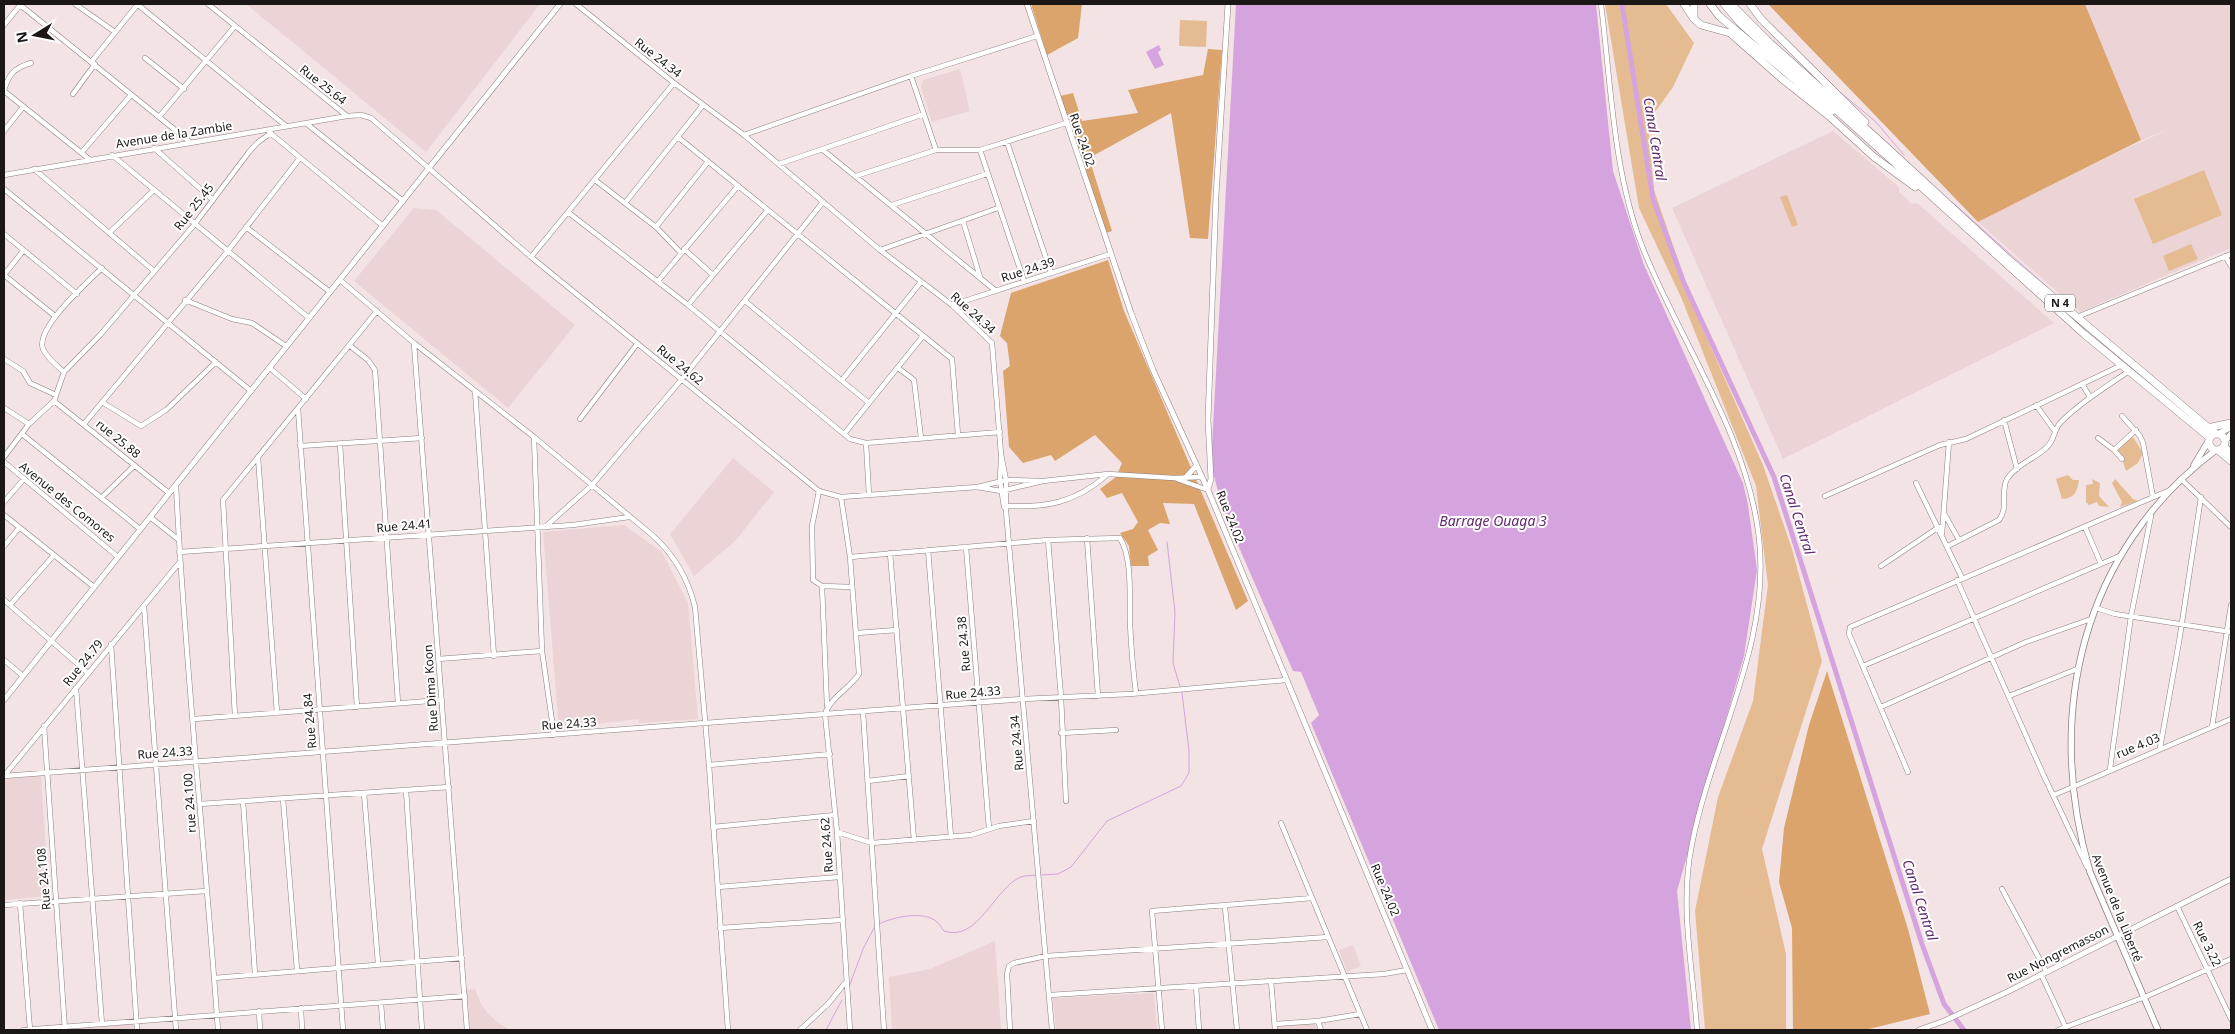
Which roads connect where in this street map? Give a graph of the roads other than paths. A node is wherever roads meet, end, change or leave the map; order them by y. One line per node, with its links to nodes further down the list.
1 (20, 4): 16 (street); 23 (street)
2 (75, 4): 18 (street)
3 (138, 4): 18 (street); 21 (street)
4 (208, 4): 17 (street, Rue 25.64)
5 (560, 4): 57 (street)
6 (576, 4): 25 (street, Rue 24.34)
7 (1027, 4): 19 (street, Rue 24.02)
8 (1228, 4): 195 (street)
9 (1601, 4): 418 (street)
10 (1684, 4): 15 (highway)
11 (1694, 4): 15 (highway)
12 (1710, 4): 47 (highway)
13 (1727, 4): 45 (highway, N 4); 47 (highway, N 4)
14 (1750, 4): 45 (highway)
15 (1694, 20): 66 (highway)
16 (4, 26)
17 (235, 26): 21 (street); 33 (street, Rue 25.64)
18 (115, 32): 23 (street)
19 (1037, 36): 24 (street); 36 (street, Rue 24.02)
20 (145, 58): 26 (street)
21 (207, 59): 26 (street); 37 (street)
22 (31, 63): 27 (street)
23 (94, 63): 28 (street); 29 (street)
24 (911, 76): 32 (street); 41 (street)
25 (674, 83): 30 (street, Rue 24.34); 62 (street)
26 (184, 89): 34 (street)
27 (4, 91): 31 (street)
28 (74, 94)
29 (131, 95): 34 (street); 51 (street)
30 (704, 105): 41 (street, Rue 24.34); 42 (street)
31 (23, 107): 39 (street); 51 (street)
32 (924, 114): 48 (street); 49 (street)
33 (348, 116): 35 (street, Avenue de la Zambie); 57 (street, Rue 25.64)
34 (159, 118): 43 (street)
35 (306, 124): 37 (street, Avenue de la Zambie); 68 (street)
36 (1066, 124): 44 (street); 88 (street, Rue 24.02)
37 (286, 126): 38 (street, Avenue de la Zambie)
38 (266, 130): 40 (street); 43 (street, Avenue de la Zambie)
39 (4, 131)
40 (271, 133): 53 (street); 67 (street, Rue 25.45)
41 (744, 134): 56 (street, Rue 24.34)
42 (679, 138): 55 (street); 70 (street)
43 (190, 142): 46 (street, Avenue de la Zambie)
44 (1007, 142): 50 (street); 95 (street)
45 (1882, 142): 114 (highway, N 4)
46 (154, 148): 52 (street, Avenue de la Zambie); 67 (street)
47 (1876, 148): 66 (highway, N 4)
48 (823, 150): 56 (street); 61 (street)
49 (936, 150): 50 (street); 61 (street)
50 (980, 150): 59 (street)
51 (82, 152): 54 (street)
52 (112, 155): 54 (street, Avenue de la Zambie); 65 (street)
53 (300, 158): 77 (street); 78 (street)
54 (89, 159): 58 (street, Avenue de la Zambie)
55 (707, 163): 63 (street); 79 (street)
56 (779, 164): 69 (street, Rue 24.34)
57 (431, 168): 68 (street); 90 (street, Rue 24.62)
58 (34, 169): 60 (street, Avenue de la Zambie); 80 (street)
59 (987, 174): 71 (street); 72 (street)
60 (4, 175)
61 (856, 176): 71 (street)
62 (595, 180): 70 (street); 74 (street)
63 (738, 186): 73 (street); 86 (street)
64 (4, 189): 93 (street)
65 (154, 191): 76 (street); 80 (street)
66 (1926, 193): 125 (highway, N 4)
67 (213, 200): 76 (street, Rue 25.45)
68 (403, 200): 77 (street)
69 (823, 202): 83 (street); 84 (street, Rue 24.34)
70 (625, 203): 79 (street)
71 (892, 205): 81 (street)
72 (998, 208): 75 (street); 101 (street)
73 (767, 210): 83 (street); 97 (street)
74 (569, 213): 90 (street); 100 (street)
75 (963, 221): 81 (street); 98 (street)
76 (194, 225): 87 (street); 94 (street, Rue 25.45)
77 (383, 226): 99 (street)
78 (246, 227): 87 (street); 104 (street)
79 (656, 227): 86 (street)
80 (109, 233): 94 (street)
81 (925, 233): 84 (street); 98 (street)
82 (4, 234): 85 (street)
83 (797, 235): 108 (street); 112 (street)
84 (880, 250): 102 (street, Rue 24.34)
85 (23, 251): 96 (street); 105 (street)
86 (682, 251): 97 (street); 100 (street)
87 (227, 252): 107 (street); 115 (street)
88 (1110, 254): 95 (street, Rue 24.39); 179 (street, Rue 24.02)
89 (2231, 254): 91 (street)
90 (531, 256): 120 (street, Rue 24.62)
91 (2225, 256): 92 (street); 114 (street)
92 (2231, 266)
93 (102, 268): 105 (street); 106 (street)
94 (154, 271): 106 (street, Rue 25.45)
95 (1051, 273): 101 (street, Rue 24.39)
96 (4, 275): 113 (street)
97 (713, 275): 109 (street)
98 (980, 278): 103 (street)
99 (340, 280): 104 (street); 111 (street)
100 (658, 281): 109 (street)
101 (1024, 281): 103 (street, Rue 24.39)
102 (921, 282): 110 (street, Rue 24.34); 112 (street)
103 (996, 291): 110 (street, Rue 24.39)
104 (330, 292): 115 (street)
105 (76, 294): 113 (street)
106 (134, 294): 116 (street); 129 (street, Rue 25.45)
107 (185, 300): 116 (street); 122 (street)
108 (745, 301): 117 (street); 131 (street)
109 (688, 305): 117 (street)
110 (952, 306): 153 (street, Rue 24.34)
111 (377, 311): 119 (street); 121 (street)
112 (896, 313): 118 (street); 131 (street)
113 (55, 316): 129 (street)
114 (2077, 317): 150 (highway, N 4)
115 (309, 318): 122 (street)
116 (167, 322): 124 (street); 139 (street)
117 (719, 333): 130 (street); 155 (street)
118 (923, 336): 127 (street); 157 (street)
119 (414, 343): 134 (street); 160 (street, Rue Dima Koon)
120 (637, 344): 130 (street, Rue 24.62); 145 (street)
121 (349, 345): 137 (street); 163 (street)
122 (286, 346): 126 (street)
123 (4, 359): 135 (street)
124 (216, 362): 133 (street); 139 (street)
125 (2122, 365): 128 (highway, N 4); 132 (street)
126 (270, 368): 133 (street); 137 (street)
127 (898, 368): 140 (street); 161 (street)
128 (2129, 371): 136 (street); 159 (highway, N 4)
129 (64, 372): 135 (street)
130 (682, 379): 192 (street); 198 (street, Rue 24.62)
131 (842, 380): 140 (street)
132 (2082, 384): 136 (street); 141 (street)
133 (251, 390): 191 (street)
134 (475, 390): 158 (street); 220 (street)
135 (56, 395): 138 (street)
136 (2090, 397): 151 (street)
137 (306, 399): 143 (street)
138 (54, 401): 147 (street); 148 (street, rue 25.88)
139 (102, 402): 148 (street)
140 (870, 403): 155 (street)
141 (2036, 405): 146 (street); 151 (street)
142 (4, 408): 147 (street)
143 (298, 409): 167 (street, Rue 24.84); 173 (street)
144 (2122, 416): 152 (street)
145 (580, 419)
146 (2004, 420): 164 (street); 180 (street)
147 (30, 424): 154 (street)
148 (84, 424): 178 (street, rue 25.88)
149 (2231, 425): 150 (highway); 159 (main road)
150 (2207, 428): 159 (highway, N 4)
151 (2054, 430): 180 (street)
152 (2136, 430): 169 (street); 203 (street)
153 (1000, 432): 157 (street); 170 (street, Rue 24.34)
154 (22, 434): 172 (street); 205 (street)
155 (844, 434): 165 (street)
156 (2231, 434): 168 (main road, Avenue de la Liberté)
157 (958, 435): 161 (street)
158 (534, 437): 192 (street); 213 (street)
159 (2213, 437): 168 (highway); 168 (highway); 177 (main road, Avenue de la Liberté)
160 (422, 438): 163 (street); 221 (street, Rue Dima Koon)
161 (921, 438): 165 (street)
162 (2098, 438): 169 (street)
163 (380, 440): 166 (street); 223 (street)
164 (1949, 442): 201 (street); 209 (street)
165 (866, 443): 200 (street)
166 (340, 444): 167 (street); 228 (street)
167 (300, 446): 229 (street, Rue 24.84)
168 (2221, 447): 171 (highway); 176 (highway); 177 (main road, Avenue de la Liberté)
169 (2114, 450): 174 (street)
170 (1001, 454): 187 (street, Rue 24.34); 188 (street)
171 (2231, 454)
172 (4, 456)
173 (258, 457): 233 (street); 235 (street)
174 (2122, 459)
175 (4, 462): 186 (street, Avenue des Comores)
176 (2231, 462)
177 (2194, 465): 185 (main road, Avenue de la Liberté)
178 (134, 466): 199 (street, rue 25.88); 205 (street)
179 (1196, 466): 182 (street); 183 (street, Rue 24.02)
180 (2017, 469): 227 (street)
181 (1108, 474): 184 (street); 189 (street); 207 (street)
182 (1186, 477): 183 (street); 184 (street)
183 (1202, 477): 195 (street, Rue 24.02)
184 (1174, 478): 195 (street)
185 (2181, 479): 196 (main road, Avenue de la Liberté); 204 (street)
186 (23, 480): 206 (street); 241 (street, Avenue des Comores)
187 (1006, 480): 188 (street); 189 (street); 194 (street, Rue 24.34)
188 (1000, 481): 193 (street); 197 (street)
189 (1043, 481): 194 (street)
190 (1916, 483): 215 (street)
191 (176, 485): 199 (street); 225 (street, rue 24.100)
192 (592, 486): 212 (street); 214 (street)
193 (977, 487): 197 (street); 200 (street)
194 (1007, 490): 197 (street); 207 (street, Rue 24.34)
195 (1208, 490): 273 (street, Rue 24.02)
196 (2171, 490): 203 (street, Avenue de la Liberté); 208 (main road, Avenue de la Liberté)
197 (1001, 491): 207 (street)
198 (819, 492): 202 (street); 247 (street)
199 (169, 493): 211 (street)
200 (869, 495): 202 (street)
201 (1824, 496)
202 (841, 497): 242 (street)
203 (2153, 497): 216 (street, Avenue de la Liberté)
204 (2201, 497): 217 (street); 258 (street)
205 (101, 498): 219 (street)
206 (4, 502)
207 (1006, 508): 230 (street, Rue 24.34)
208 (2152, 510): 240 (main road, Avenue de la Liberté); 255 (street)
209 (1944, 514): 222 (street); 227 (street)
210 (4, 515): 218 (street)
211 (150, 517): 219 (street); 225 (street)
212 (630, 517): 214 (street, Rue 24.41); 296 (street)
213 (537, 526): 214 (street, Rue 24.41); 220 (street, Rue 24.41); 264 (street)
214 (545, 527)
215 (1939, 527): 222 (street); 245 (street)
216 (2086, 527): 244 (street); 246 (street, Avenue de la Liberté)
217 (2231, 527)
218 (19, 528): 231 (street); 239 (street)
219 (140, 529): 241 (street)
220 (486, 531): 221 (street, Rue 24.41); 265 (street)
221 (430, 534): 223 (street, Rue 24.41); 267 (street, Rue Dima Koon)
222 (1942, 536): 232 (street)
223 (386, 538): 228 (street, Rue 24.41); 282 (street)
224 (1087, 538): 226 (street); 275 (street); 276 (street)
225 (179, 540): 237 (street, rue 24.100)
226 (1048, 540): 230 (street); 278 (street)
227 (1959, 540): 232 (street)
228 (346, 541): 229 (street, Rue 24.41); 287 (street)
229 (306, 544): 233 (street, Rue 24.41); 289 (street, Rue 24.84)
230 (1009, 544): 234 (street); 279 (street, Rue 24.34)
231 (4, 546)
232 (1948, 546): 246 (street)
233 (265, 547): 235 (street, Rue 24.41); 291 (street)
234 (966, 547): 236 (street); 283 (street, Rue 24.38)
235 (224, 549): 237 (street, Rue 24.41); 293 (street)
236 (928, 550): 238 (street); 285 (street)
237 (179, 552): 243 (street, rue 24.100)
238 (890, 553): 242 (street); 259 (street)
239 (54, 555): 248 (street); 252 (street)
240 (2122, 555): 244 (street); 254 (main road, Avenue de la Liberté)
241 (118, 557): 248 (street)
242 (850, 557): 249 (street)
243 (179, 563): 253 (street, Rue 24.79); 294 (street, rue 24.100)
244 (2101, 564): 256 (street)
245 (1881, 566)
246 (1960, 579): 256 (street); 269 (street, Avenue de la Liberté)
247 (822, 586): 249 (street); 284 (street, Rue 24.62)
248 (94, 587): 262 (street)
249 (852, 587): 261 (street)
250 (4, 600): 252 (street)
251 (2231, 605): 260 (street)
252 (10, 606): 262 (street)
253 (144, 606): 263 (street, Rue 24.79); 307 (street)
254 (2096, 608): 255 (street); 257 (main road, Avenue de la Liberté)
255 (2131, 616): 258 (street); 310 (street)
256 (1974, 618): 266 (street); 269 (street)
257 (2091, 619): 266 (street); 270 (main road, Avenue de la Liberté)
258 (2182, 623): 260 (street); 303 (street)
259 (897, 630): 261 (street); 288 (street)
260 (2229, 631): 298 (street)
261 (857, 633): 284 (street)
262 (51, 640): 271 (street); 272 (street)
263 (111, 644): 271 (street, Rue 24.79); 309 (street)
264 (542, 651): 265 (street); 301 (street)
265 (494, 656): 267 (street)
266 (1991, 658): 277 (street); 286 (street)
267 (438, 659): 281 (street, Rue Dima Koon)
268 (4, 660): 272 (street)
269 (1863, 666): 286 (street)
270 (2077, 669): 277 (street); 317 (main road, Avenue de la Liberté)
271 (88, 673): 274 (street, Rue 24.79)
272 (23, 676): 280 (street)
273 (1286, 680): 275 (street, Rue 24.33); 365 (street, Rue 24.02)
274 (76, 688): 297 (street, Rue 24.79); 311 (street)
275 (1136, 693): 276 (street, Rue 24.33)
276 (1098, 696): 278 (street, Rue 24.33)
277 (2009, 696): 321 (street)
278 (1061, 697): 279 (street, Rue 24.33); 300 (street)
279 (1023, 699): 283 (street, Rue 24.33); 328 (street, Rue 24.34)
280 (4, 700)
281 (442, 700): 282 (street); 302 (street, Rue Dima Koon)
282 (398, 703): 287 (street)
283 (978, 703): 285 (street, Rue 24.33); 331 (street, Rue 24.38)
284 (827, 706): 292 (street, Rue 24.62)
285 (941, 706): 288 (street, Rue 24.33); 333 (street)
286 (1880, 707): 313 (street)
287 (357, 708): 289 (street)
288 (903, 709): 290 (street, Rue 24.33); 315 (street)
289 (319, 711): 291 (street); 304 (street, Rue 24.84)
290 (863, 712): 292 (street, Rue 24.33); 316 (street)
291 (277, 714): 293 (street)
292 (825, 714): 296 (street, Rue 24.33); 305 (street, Rue 24.62)
293 (235, 716): 294 (street)
294 (194, 719): 306 (street, rue 24.100)
295 (2231, 719): 298 (street, rue 4.03)
296 (705, 725): 301 (street, Rue 24.33); 308 (street)
297 (44, 726): 312 (street, Rue 24.108); 314 (street, Rue 24.79)
298 (2212, 726): 303 (street, rue 4.03)
299 (1116, 730): 300 (street)
300 (1061, 733): 325 (street)
301 (554, 736): 302 (street, Rue 24.33)
302 (445, 742): 304 (street, Rue 24.33); 318 (street, Rue Dima Koon)
303 (2160, 748): 310 (street, rue 4.03)
304 (323, 751): 306 (street, Rue 24.33); 322 (street, Rue 24.84)
305 (830, 754): 308 (street); 327 (street, Rue 24.62)
306 (197, 761): 307 (street, Rue 24.33); 326 (street, rue 24.100)
307 (155, 764): 309 (street, Rue 24.33); 342 (street)
308 (709, 765): 330 (street)
309 (118, 767): 311 (street, Rue 24.33); 343 (street)
310 (2110, 769): 317 (street, rue 4.03)
311 (82, 770): 312 (street, Rue 24.33); 345 (street)
312 (45, 772): 314 (street, Rue 24.33); 346 (street, Rue 24.108)
313 (1908, 772)
314 (4, 776)
315 (909, 776): 316 (street); 334 (street)
316 (868, 781): 335 (street)
317 (2072, 786): 321 (street, rue 4.03); 336 (main road, Avenue de la Liberté)
318 (449, 787): 319 (street); 358 (street, Rue Dima Koon)
319 (406, 790): 320 (street); 360 (street)
320 (364, 793): 322 (street); 361 (street)
321 (2054, 795): 336 (street)
322 (326, 796): 323 (street); 362 (street, Rue 24.84)
323 (283, 798): 324 (street); 364 (street)
324 (243, 801): 326 (street); 367 (street)
325 (1066, 801)
326 (200, 804): 341 (street, rue 24.100)
327 (835, 815): 330 (street); 332 (street, Rue 24.62)
328 (1034, 821): 331 (street); 357 (street, Rue 24.34)
329 (1281, 823): 344 (street)
330 (714, 827): 339 (street)
331 (989, 828): 333 (street)
332 (837, 832): 335 (street); 337 (street, Rue 24.62)
333 (952, 836): 334 (street)
334 (914, 840): 335 (street)
335 (872, 843): 408 (street)
336 (2090, 872): 353 (main road, Avenue de la Liberté)
337 (839, 876): 339 (street); 351 (street, Rue 24.62)
338 (2231, 879): 350 (street, Rue Nongremasson)
339 (718, 887): 352 (street)
340 (2002, 889): 366 (street)
341 (206, 891): 342 (street); 369 (street, rue 24.100)
342 (165, 894): 343 (street); 386 (street)
343 (128, 898): 345 (street); 389 (street)
344 (1312, 898): 349 (street); 354 (street)
345 (93, 899): 346 (street); 390 (street)
346 (56, 901): 347 (street); 392 (street, Rue 24.108)
347 (20, 903): 348 (street); 395 (street)
348 (4, 905)
349 (1225, 906): 355 (street); 356 (street)
350 (2177, 906): 353 (street, Rue Nongremasson); 363 (street, Rue 3.22)
351 (841, 920): 352 (street); 371 (street, Rue 24.62)
352 (720, 928): 405 (street)
353 (2117, 936): 366 (street, Rue Nongremasson); 377 (main road, Avenue de la Liberté)
354 (1328, 937): 355 (street); 368 (street)
355 (1229, 944): 356 (street); 372 (street)
356 (1155, 949): 357 (street); 374 (street)
357 (1046, 956): 375 (street); 409 (street)
358 (462, 958): 360 (street); 376 (street, Rue Dima Koon)
359 (2231, 959): 363 (street)
360 (417, 962): 361 (street); 378 (street)
361 (378, 963): 362 (street)
362 (339, 967): 364 (street); 380 (street, Rue 24.84)
363 (2208, 969): 377 (street); 381 (street, Rue 3.22)
364 (297, 970): 367 (street)
365 (1407, 970): 368 (street); 417 (street, Rue 24.02)
366 (2044, 973): 393 (street); 419 (street, Rue Nongremasson)
367 (256, 974): 369 (street)
368 (1345, 976): 370 (street); 385 (street)
369 (214, 978): 384 (street, rue 24.100)
370 (1271, 981): 372 (street); 391 (street)
371 (845, 983): 406 (street); 407 (street, Rue 24.62)
372 (1233, 983): 373 (street); 413 (street)
373 (1196, 986): 374 (street); 412 (street)
374 (1158, 988): 375 (street); 411 (street)
375 (1050, 995): 410 (street)
376 (465, 996): 378 (street); 404 (street, Rue Dima Koon)
377 (2144, 997): 393 (street); 421 (main road, Avenue de la Liberté)
378 (419, 1000): 379 (street); 403 (street)
379 (381, 1003): 380 (street); 402 (street)
380 (342, 1006): 382 (street); 401 (street, Rue 24.84)
381 (2229, 1006): 387 (street, Rue 3.22)
382 (301, 1008): 383 (street); 400 (street)
383 (259, 1011): 384 (street); 399 (street)
384 (216, 1014): 386 (street); 398 (street, rue 24.100)
385 (1360, 1014): 388 (street); 416 (street)
386 (175, 1019): 389 (street); 397 (street)
387 (2231, 1019)
388 (1318, 1021): 391 (street); 415 (street)
389 (137, 1022): 390 (street); 396 (street)
390 (102, 1024): 392 (street)
391 (1275, 1024): 414 (street)
392 (65, 1028): 395 (street)
393 (2066, 1029): 420 (street)
394 (23, 1030): 395 (street)
395 (30, 1030)
396 (138, 1030)
397 (176, 1030)
398 (218, 1030)
399 (260, 1030)
400 (302, 1030)
401 (344, 1030)
402 (383, 1030)
403 (422, 1030)
404 (467, 1030)
405 (728, 1030)
406 (800, 1030)
407 (850, 1030)
408 (884, 1030)
409 (1010, 1030)
410 (1052, 1030)
411 (1162, 1030)
412 (1199, 1030)
413 (1237, 1030)
414 (1275, 1030)
415 (1321, 1030)
416 (1367, 1030)
417 (1432, 1030)
418 (1697, 1030)
419 (1919, 1030)
420 (2058, 1030)
421 (2158, 1030)

